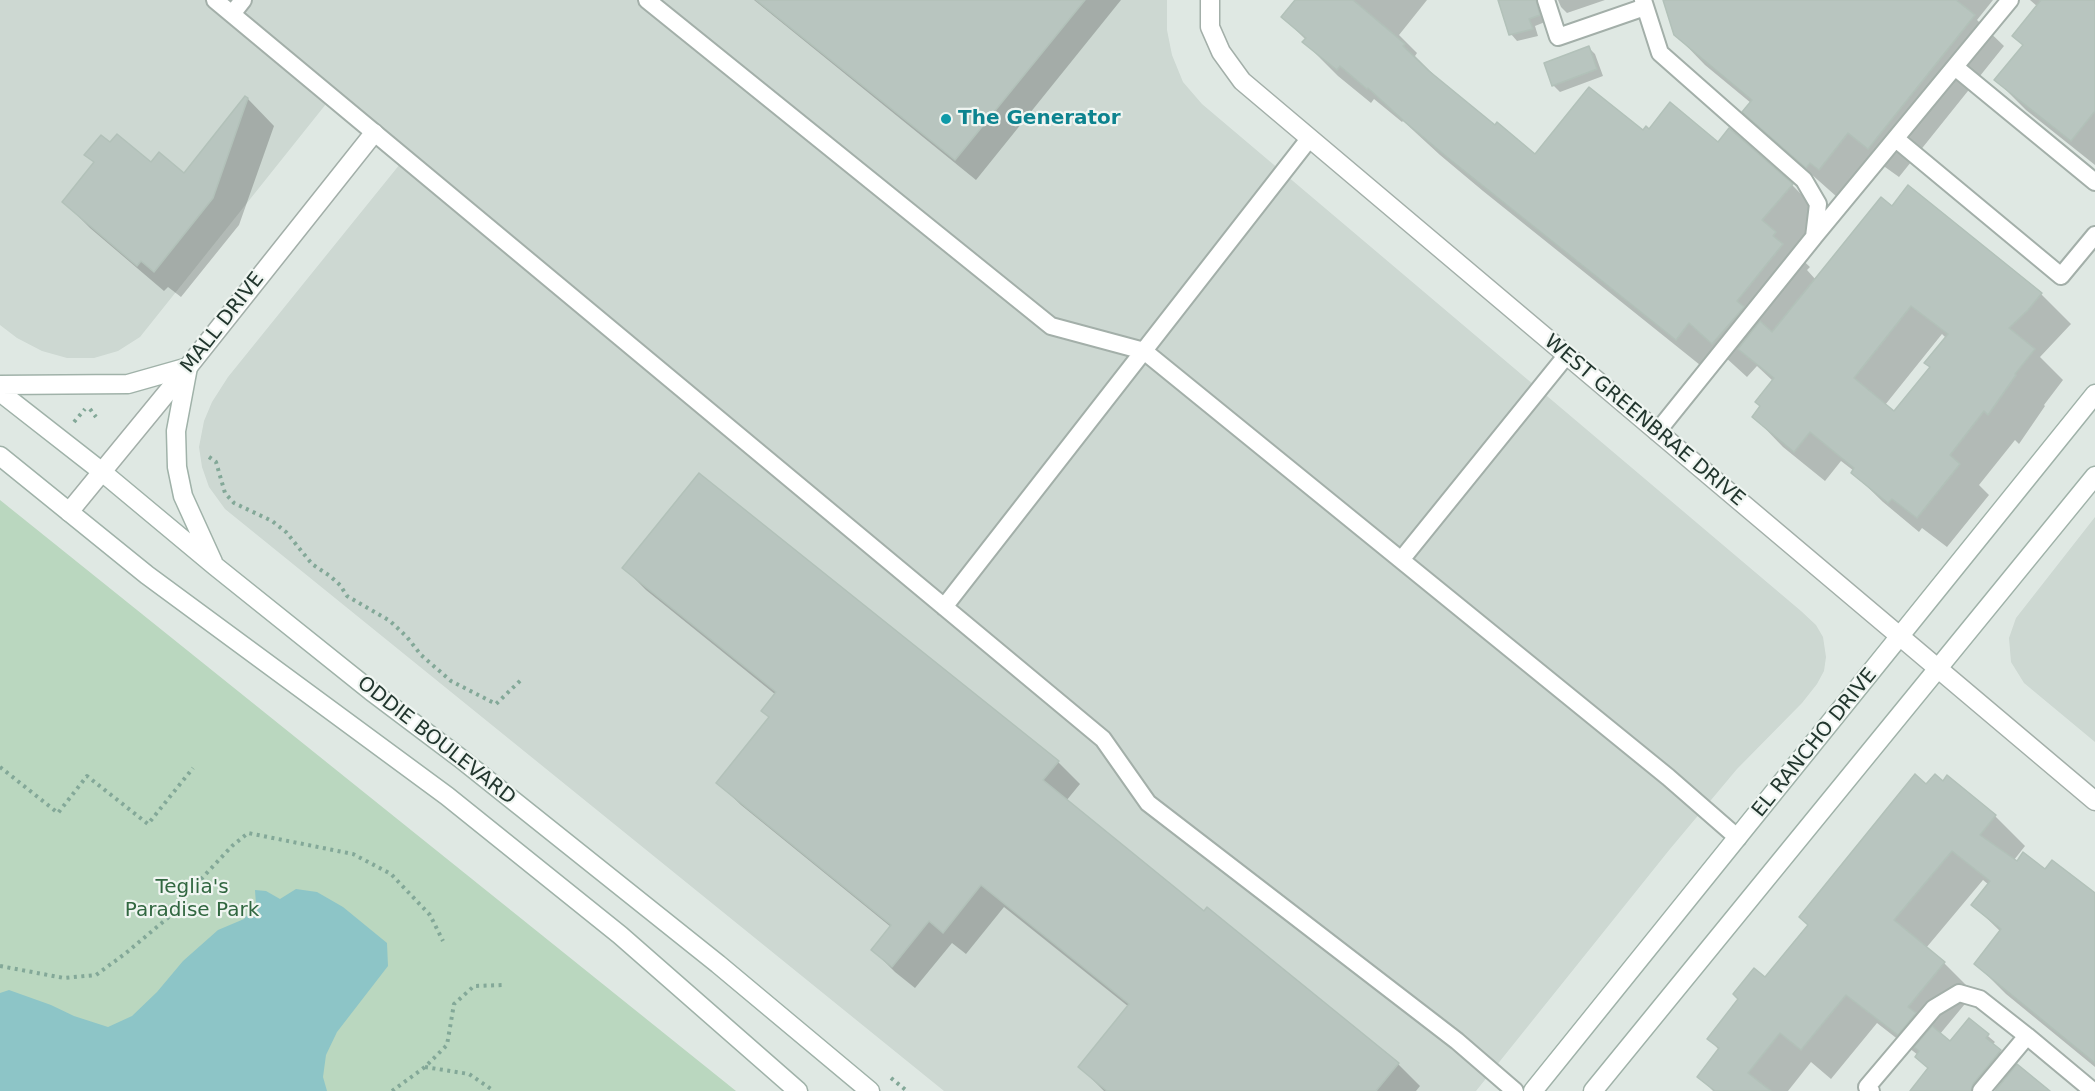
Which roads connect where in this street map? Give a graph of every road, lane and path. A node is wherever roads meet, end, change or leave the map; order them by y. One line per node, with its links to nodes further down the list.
1 (215, 0): 8 (lane)
2 (243, 0): 8 (lane)
3 (647, 0): 16 (lane)
4 (1210, 0): 11 (main road, WEST GREENBRAE DRIVE)
5 (1546, 0): 7 (lane)
6 (2010, 0): 9 (lane)
7 (1644, 4): 15 (lane)
8 (232, 14): 10 (lane)
9 (1955, 67): 12 (lane); 13 (lane)
10 (374, 133): 18 (main road, MALL DRIVE); 32 (lane)
11 (1309, 139): 16 (lane); 17 (main road, WEST GREENBRAE DRIVE)
12 (1896, 139): 14 (lane); 15 (lane)
13 (2095, 182)
14 (2095, 235)
15 (1814, 237): 24 (lane)
16 (1144, 351): 30 (lane); 32 (lane)
17 (1566, 356): 24 (main road, WEST GREENBRAE DRIVE); 30 (lane)
18 (188, 367): 19 (main road); 27 (main road, MALL DRIVE); 31 (main road)
19 (0, 385)
20 (0, 392): 27 (main road, ODDIE BOULEVARD)
21 (2095, 394): 33 (main road, EL RANCHO DRIVE)
22 (87, 406): 23 (path)
23 (74, 422)
24 (1657, 432): 33 (main road, WEST GREENBRAE DRIVE)
25 (0, 456): 29 (main road, ODDIE BOULEVARD)
26 (209, 457): 35 (path)
27 (101, 471): 29 (main road, MALL DRIVE); 31 (main road, ODDIE BOULEVARD)
28 (2095, 476): 34 (main road)
29 (69, 512): 49 (main road, ODDIE BOULEVARD)
30 (1401, 560): 39 (lane)
31 (215, 566): 50 (main road, ODDIE BOULEVARD)
32 (944, 607): 51 (lane)
33 (1900, 638): 34 (main road, WEST GREENBRAE DRIVE); 39 (main road, EL RANCHO DRIVE)
34 (1938, 670): 38 (main road, WEST GREENBRAE DRIVE); 45 (main road)
35 (522, 679)
36 (0, 767): 37 (path)
37 (193, 768)
38 (2095, 801)
39 (1738, 838): 52 (main road, EL RANCHO DRIVE)
40 (442, 941): 41 (path)
41 (0, 966)
42 (504, 985): 44 (path)
43 (2027, 1036): 46 (lane); 53 (lane); 54 (lane)
44 (425, 1067): 47 (path); 48 (path)
45 (1602, 1088)
46 (2089, 1090)
47 (392, 1091)
48 (494, 1091)
49 (798, 1091)
50 (870, 1091)
51 (1515, 1091)
52 (1533, 1091)
53 (1871, 1091)
54 (1981, 1091)

